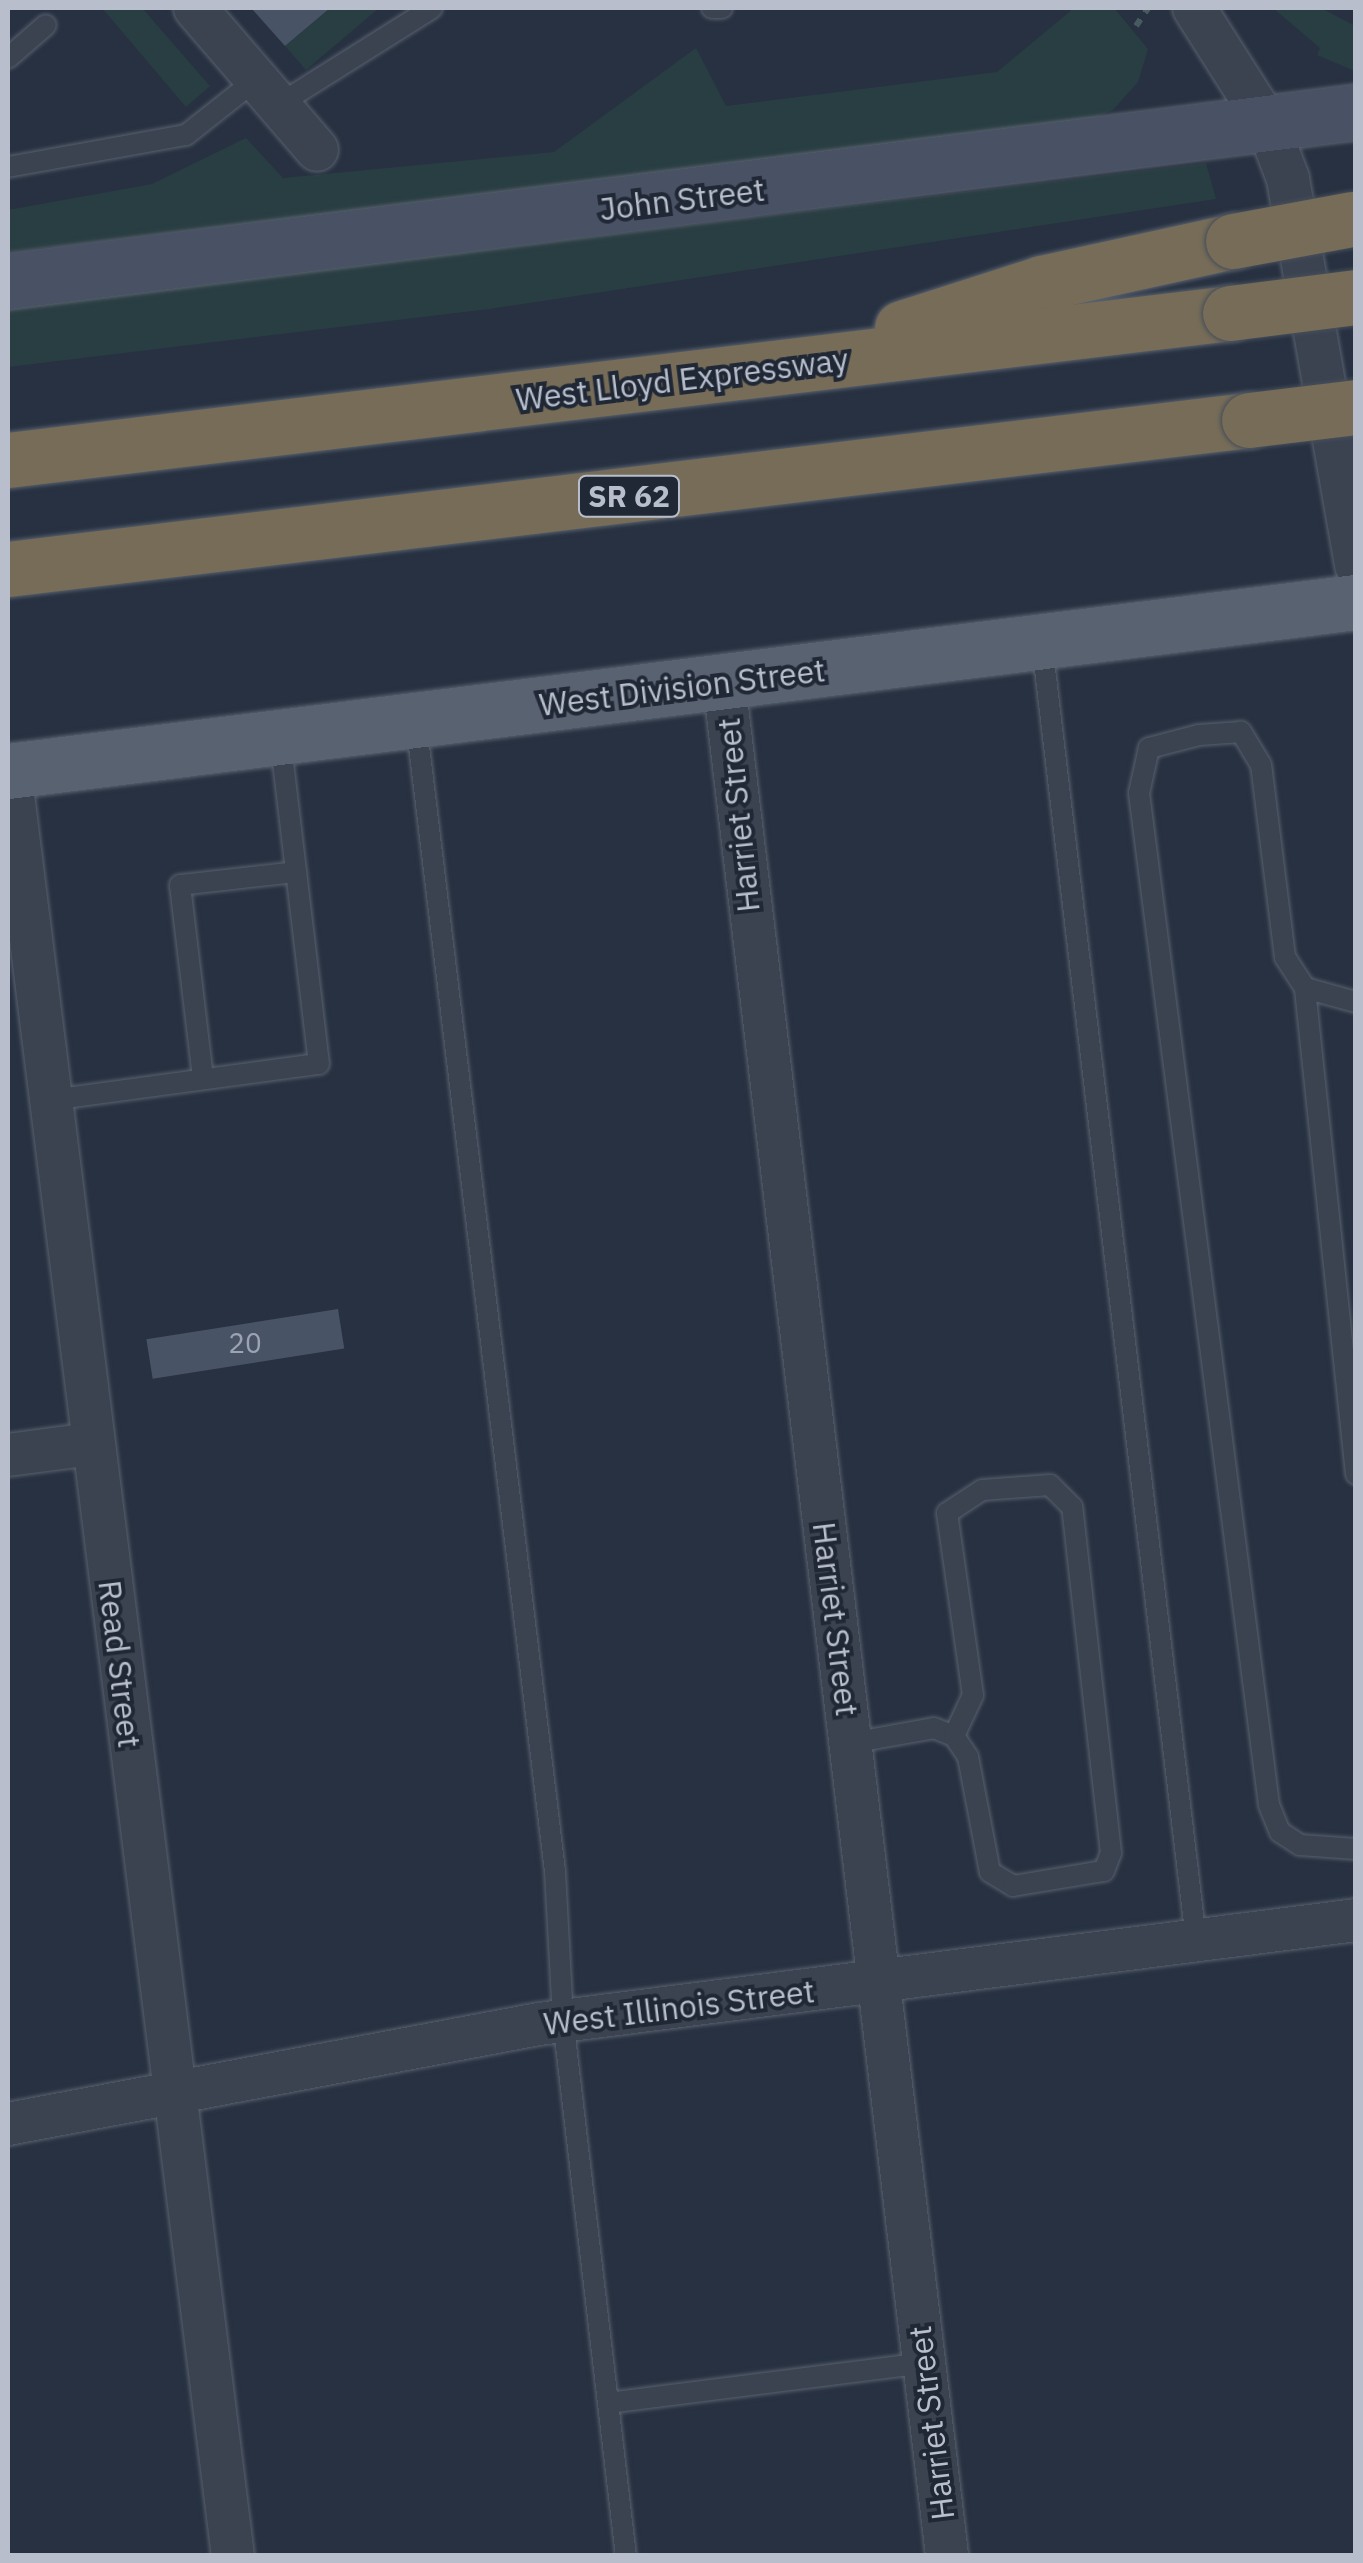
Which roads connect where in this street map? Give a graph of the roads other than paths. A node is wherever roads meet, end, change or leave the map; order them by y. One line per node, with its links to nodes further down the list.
1 (195, 8): 8 (street)
2 (432, 8): 8 (lane)
3 (712, 8): 4 (lane)
4 (722, 8)
5 (1194, 8): 10 (street)
6 (46, 26): 7 (lane)
7 (8, 58)
8 (268, 92): 11 (street); 12 (lane)
9 (1356, 112): 10 (main road, John Street)
10 (1267, 122): 14 (main road, John Street); 19 (street)
11 (317, 150)
12 (8, 167)
13 (1354, 218): 16 (highway, bridge)
14 (8, 280)
15 (1356, 297): 16 (highway, West Lloyd Expressway, bridge)
16 (780, 368): 18 (highway, West Lloyd Expressway)
17 (1356, 408): 20 (highway, SR 62, bridge)
18 (8, 460)
19 (1356, 565)
20 (8, 569)
21 (1356, 602): 22 (main road, West Division Street)
22 (1042, 642): 23 (main road, West Division Street); 39 (lane)
23 (724, 682): 24 (main road, West Division Street); 36 (street, Harriet Street)
24 (416, 718): 25 (main road, West Division Street); 41 (lane)
25 (280, 736): 26 (main road, West Division Street); 27 (lane)
26 (9, 771): 31 (street, Read Street)
27 (296, 872): 30 (lane); 30 (lane)
28 (1305, 988): 29 (lane); 34 (lane); 37 (lane)
29 (1356, 1002)
30 (204, 1078): 31 (lane)
31 (50, 1100): 32 (street, Read Street)
32 (92, 1444): 33 (street); 42 (street, Read Street)
33 (8, 1455)
34 (1355, 1462)
35 (954, 1736): 35 (lane); 36 (lane)
36 (852, 1743): 40 (street, Harriet Street)
37 (1356, 1849)
38 (1356, 1920): 39 (street, West Illinois Street)
39 (1196, 1939): 40 (street, West Illinois Street)
40 (878, 1982): 41 (street, West Illinois Street); 44 (street, Harriet Street)
41 (563, 2020): 42 (street, West Illinois Street); 45 (lane)
42 (174, 2095): 43 (street, West Illinois Street); 46 (street, Read Street)
43 (8, 2124)
44 (924, 2363): 45 (lane); 48 (street, Harriet Street)
45 (608, 2403): 47 (lane)
46 (233, 2556)
47 (626, 2556)
48 (948, 2556)

